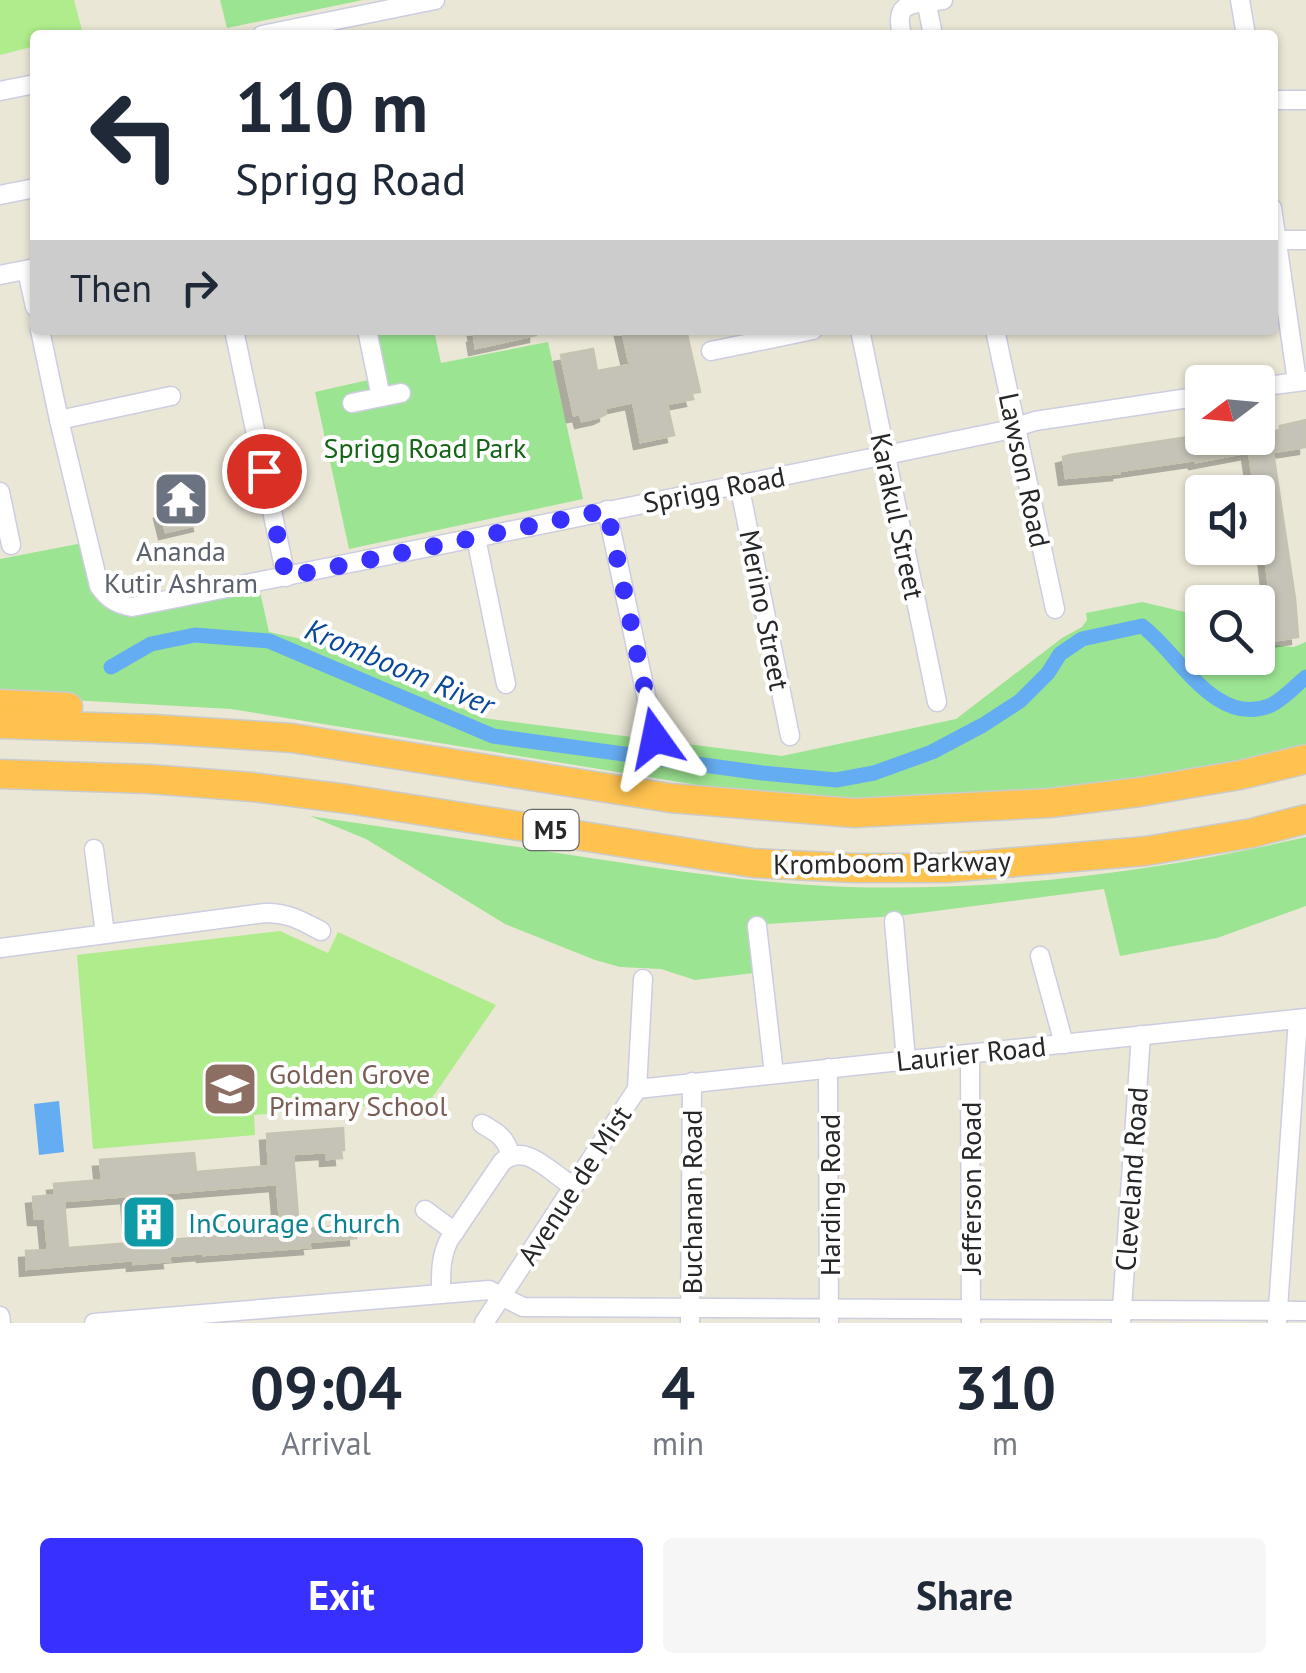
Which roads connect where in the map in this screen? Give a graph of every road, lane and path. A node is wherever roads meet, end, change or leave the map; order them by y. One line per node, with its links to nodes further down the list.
1 (435, 0): 4 (street)
2 (1240, 0): 7 (street)
3 (932, 1): 5 (street); 6 (street)
4 (287, 30)
5 (901, 30)
6 (934, 30)
7 (1245, 30)
8 (30, 85): 9 (street)
9 (0, 91)
10 (1278, 100): 11 (street)
11 (1306, 100)
12 (30, 189): 13 (street)
13 (0, 196)
14 (1278, 240): 15 (street)
15 (1306, 240)
16 (1278, 256): 26 (street)
17 (30, 269): 18 (street)
18 (0, 275)
19 (41, 335): 33 (street)
20 (235, 335): 41 (street)
21 (368, 335): 28 (street)
22 (789, 335): 25 (street)
23 (861, 335): 35 (street, Karakul Street)
24 (997, 335): 34 (street, Lawson Road)
25 (711, 351)
26 (1301, 381): 27 (street)
27 (1275, 385)
28 (379, 387): 29 (street); 32 (street)
29 (401, 392)
30 (171, 396): 33 (street)
31 (1185, 399): 34 (street, Sprigg Road)
32 (352, 403)
33 (58, 420): 41 (street, Sprigg Road)
34 (1016, 427): 35 (street, Sprigg Road); 42 (street, Lawson Road)
35 (886, 455): 36 (street, Sprigg Road); 44 (street, Karakul Street)
36 (739, 484): 38 (street, Sprigg Road); 47 (street, Merino Street)
37 (0, 492): 40 (street)
38 (607, 510): 39 (street, Sprigg Road); 49 (street)
39 (476, 538): 41 (street, Sprigg Road); 43 (street)
40 (11, 545)
41 (286, 577)
42 (1055, 609)
43 (506, 684)
44 (937, 702)
45 (0, 704): 48 (highway)
46 (0, 724): 48 (highway, Kromboom Parkway / M5)
47 (790, 736)
48 (292, 738): 50 (highway, Kromboom Parkway / M5)
49 (655, 738)
50 (1306, 759)
51 (0, 774): 52 (highway, Kromboom Parkway / M5)
52 (72, 775): 53 (highway); 54 (highway, Kromboom Parkway / M5)
53 (0, 789)
54 (1306, 819)
55 (94, 849): 59 (street)
56 (894, 921): 67 (street)
57 (757, 926): 69 (street)
58 (321, 931): 59 (street)
59 (105, 934): 60 (street)
60 (0, 948)
61 (1040, 956): 65 (street)
62 (644, 979): 71 (street, Avenue de Mist)
63 (1302, 1019): 64 (street, Laurier Road); 86 (street)
64 (1141, 1035): 65 (street, Laurier Road); 85 (street, Cleveland Road)
65 (1064, 1044): 66 (street, Laurier Road)
66 (970, 1054): 67 (street, Laurier Road); 84 (street, Jefferson Road)
67 (906, 1060): 68 (street, Laurier Road)
68 (828, 1068): 69 (street, Laurier Road); 83 (street, Harding Road)
69 (774, 1074): 70 (street, Laurier Road)
70 (692, 1082): 71 (street, Laurier Road); 82 (street, Buchanan Road)
71 (636, 1089): 74 (street, Avenue de Mist)
72 (482, 1124): 73 (street)
73 (510, 1155): 74 (street); 76 (street)
74 (573, 1186): 78 (street, Avenue de Mist)
75 (425, 1210): 76 (street)
76 (455, 1232): 77 (street)
77 (441, 1294): 78 (street); 80 (street)
78 (502, 1296): 81 (street); 88 (street, Avenue de Mist)
79 (1306, 1312): 86 (street)
80 (275, 1315): 87 (street)
81 (548, 1315): 82 (street)
82 (690, 1316): 83 (street)
83 (829, 1316): 84 (street)
84 (970, 1316): 85 (street)
85 (1122, 1316): 86 (street)
86 (1277, 1317)
87 (94, 1323)
88 (484, 1323)

